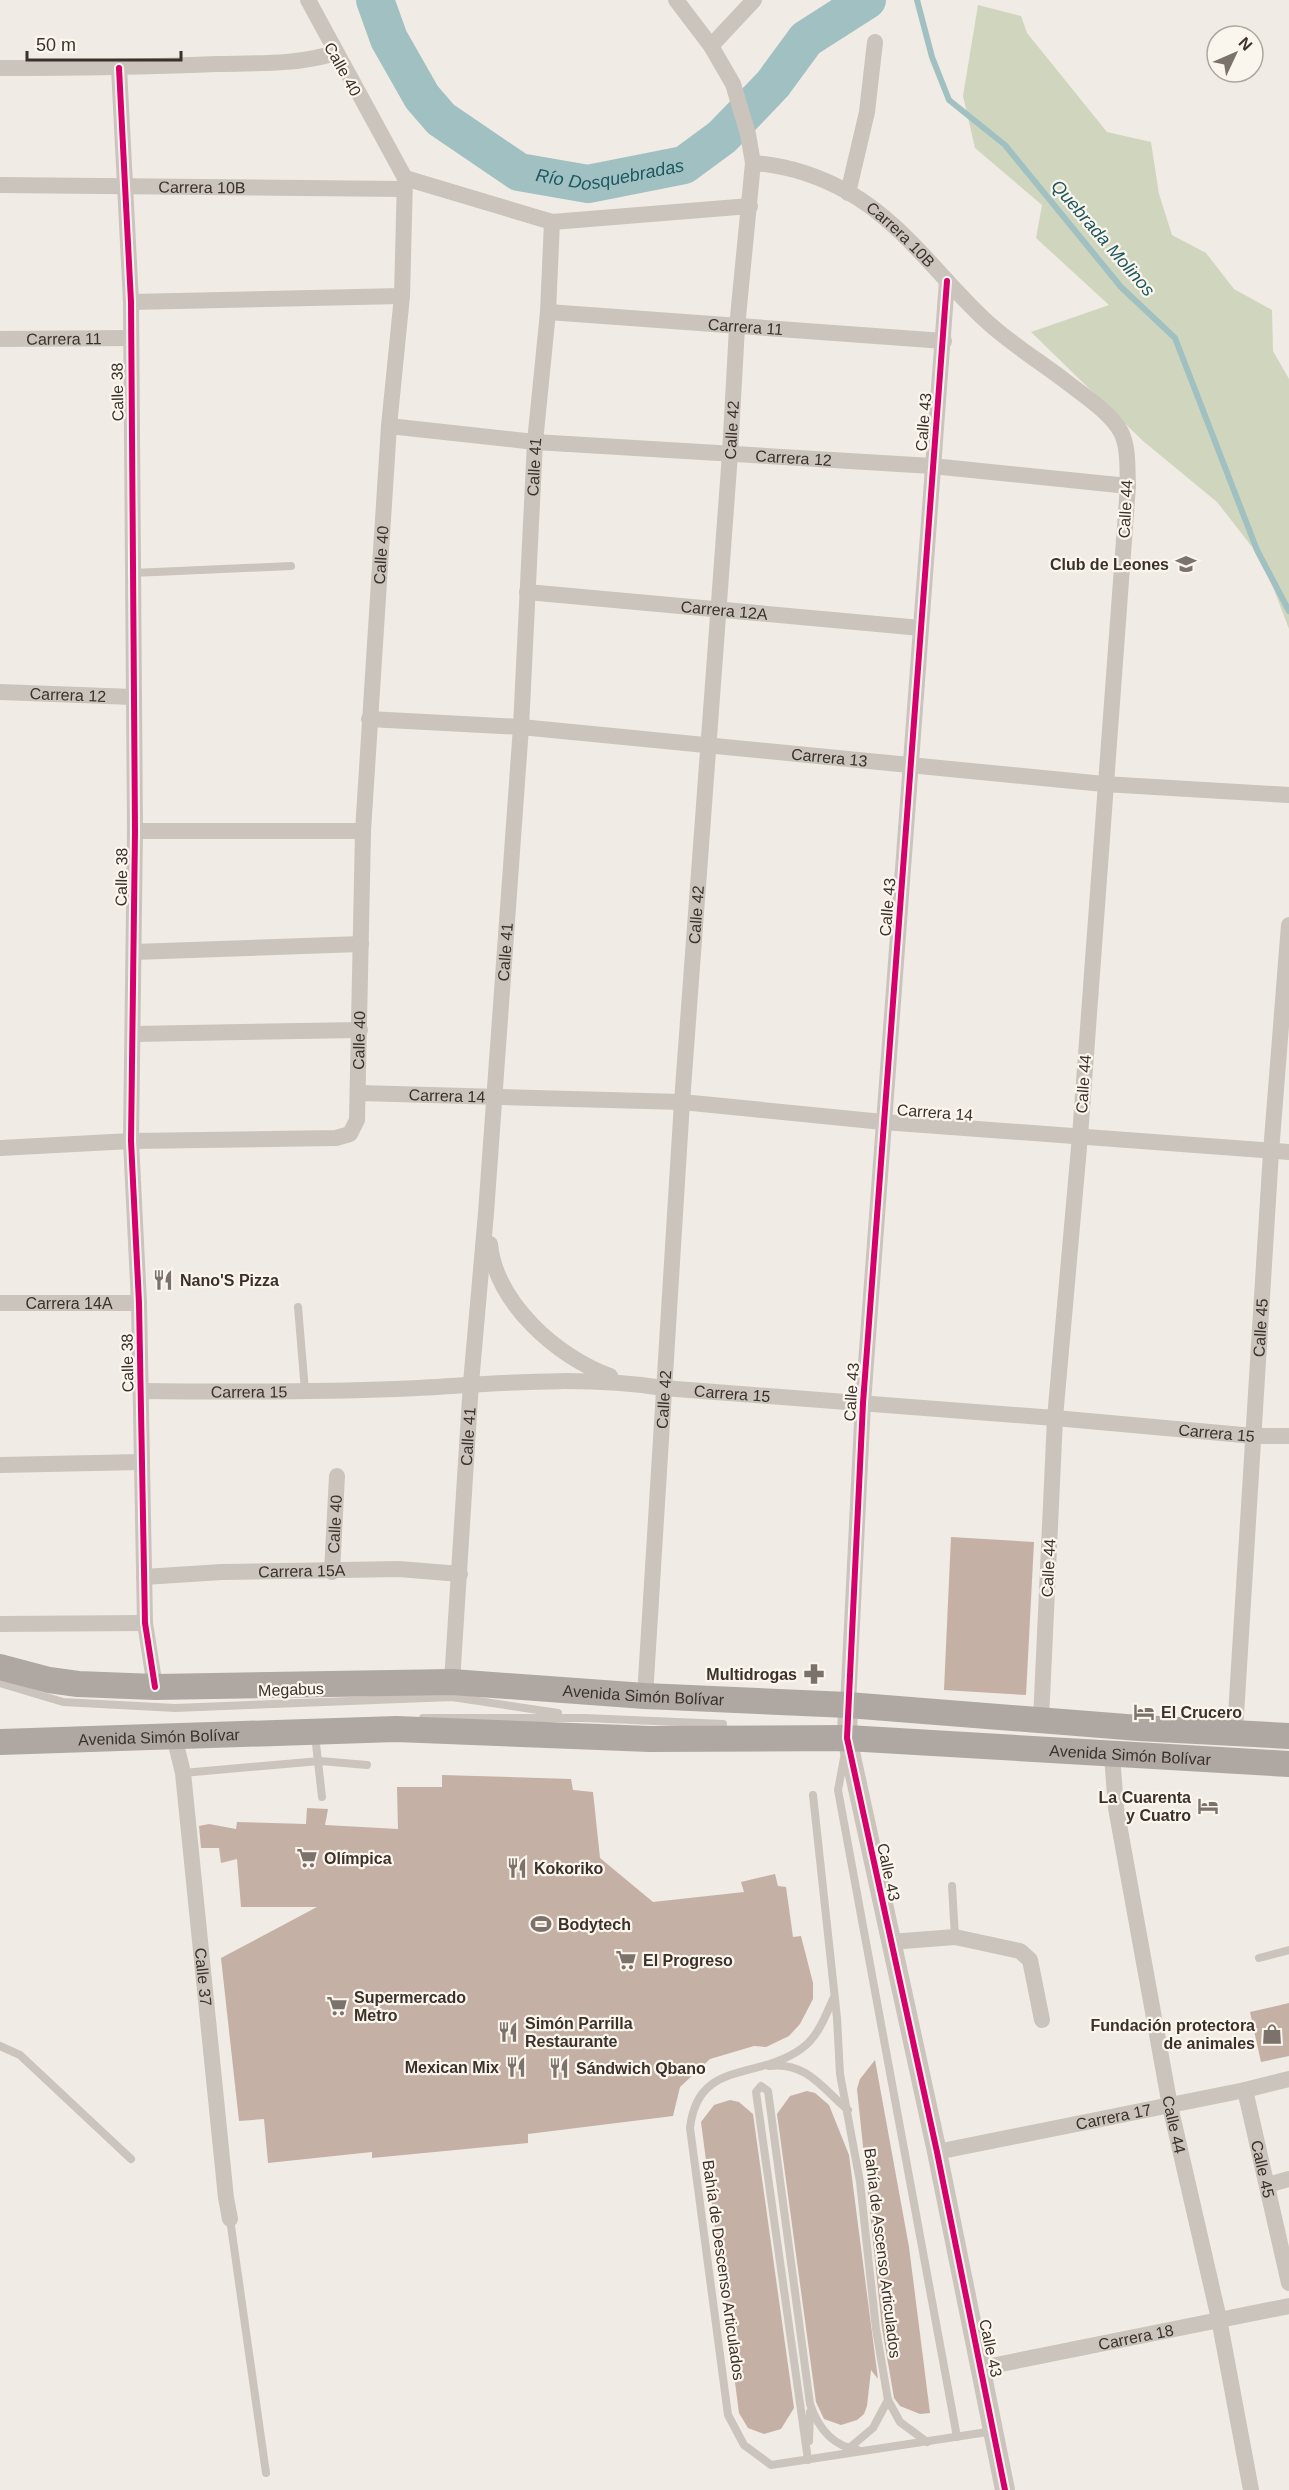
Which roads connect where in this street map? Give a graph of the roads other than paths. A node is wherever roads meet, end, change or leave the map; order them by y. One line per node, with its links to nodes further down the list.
1 (308, 0): 6 (street, Calle 40)
2 (754, 0): 5 (street)
3 (680, 3): 5 (street, Calle 42)
4 (875, 42): 13 (street)
5 (711, 46): 9 (street, Calle 42)
6 (335, 53): 8 (street); 10 (street, Calle 40)
7 (0, 68): 8 (street)
8 (119, 68): 11 (street, Calle 38)
9 (753, 163): 13 (street, Carrera 10B); 14 (street, Calle 42)
10 (404, 183): 11 (street, Carrera 10B); 15 (street, Carrera 10B); 17 (street, Calle 40)
11 (125, 184): 12 (street, Carrera 10B); 18 (street, Calle 38)
12 (0, 185)
13 (848, 193): 16 (street, Carrera 10B)
14 (750, 206): 15 (street, Carrera 10B); 20 (street, Calle 42)
15 (552, 222): 19 (street, Calle 41)
16 (947, 281): 23 (street, Calle 43); 26 (street, Carrera 10B)
17 (402, 296): 18 (street); 24 (street, Calle 40)
18 (130, 302): 21 (street, Calle 38)
19 (548, 312): 20 (street, Carrera 11); 25 (street, Calle 41)
20 (736, 327): 23 (street, Carrera 11); 27 (street, Calle 42)
21 (129, 338): 22 (street, Carrera 11); 31 (street, Calle 38)
22 (0, 339)
23 (944, 341): 28 (street, Calle 43)
24 (389, 426): 25 (street, Carrera 12); 37 (street, Calle 40)
25 (535, 442): 27 (street, Carrera 12); 32 (street, Calle 41)
26 (1126, 448): 29 (street, Calle 44)
27 (730, 454): 28 (street, Carrera 12); 33 (street, Calle 42)
28 (932, 466): 29 (street, Carrera 12); 34 (street, Calle 43)
29 (1128, 486): 41 (street, Calle 44)
30 (291, 566): 31 (lane)
31 (132, 573): 36 (street, Calle 38)
32 (527, 592): 33 (street, Carrera 12A); 38 (street, Calle 41)
33 (717, 609): 34 (street, Carrera 12A); 39 (street, Calle 42)
34 (921, 628): 40 (street, Calle 43)
35 (0, 692): 36 (street, Carrera 12)
36 (134, 698): 43 (street, Calle 38)
37 (369, 719): 38 (street, Carrera 13); 44 (street, Calle 40)
38 (521, 727): 39 (street, Carrera 13); 51 (street, Calle 41)
39 (707, 746): 40 (street, Carrera 13); 52 (street, Calle 42)
40 (912, 767): 41 (street, Carrera 13); 53 (street, Calle 43)
41 (1104, 784): 42 (street, Carrera 13); 54 (street, Calle 44)
42 (1289, 795)
43 (135, 831): 44 (street); 47 (street, Calle 38)
44 (363, 831): 46 (street, Calle 40)
45 (1289, 926): 57 (street, Calle 45)
46 (361, 944): 47 (street); 48 (street, Calle 40)
47 (134, 952): 49 (street, Calle 38)
48 (360, 1030): 49 (street); 50 (street, Calle 40)
49 (133, 1034): 55 (street, Calle 38)
50 (359, 1093): 51 (street, Carrera 14); 55 (street, Calle 40)
51 (495, 1097): 52 (street, Carrera 14); 59 (street, Calle 41)
52 (682, 1102): 53 (street, Carrera 14); 65 (street, Calle 42)
53 (883, 1122): 54 (street, Carrera 14); 68 (street, Calle 43)
54 (1080, 1136): 57 (street, Carrera 14); 69 (street, Calle 44)
55 (131, 1141): 56 (street); 60 (street, Calle 38)
56 (0, 1148)
57 (1271, 1152): 58 (street, Carrera 14); 70 (street, Calle 45)
58 (1289, 1152)
59 (486, 1213): 63 (street); 64 (street, Calle 41)
60 (139, 1302): 61 (street, Carrera 14A); 66 (street, Calle 38)
61 (0, 1303)
62 (298, 1307): 67 (lane)
63 (625, 1382): 64 (street, Carrera 15); 65 (street, Carrera 15)
64 (471, 1383): 67 (street, Carrera 15); 76 (street, Calle 41)
65 (663, 1388): 68 (street, Carrera 15); 84 (street, Calle 42)
66 (141, 1391): 67 (street, Carrera 15); 72 (street, Calle 38)
67 (305, 1391)
68 (863, 1403): 69 (street, Carrera 15); 85 (street, Calle 43)
69 (1055, 1418): 70 (street, Carrera 15); 88 (street, Calle 44)
70 (1254, 1436): 71 (street, Carrera 15); 91 (street, Calle 45)
71 (1289, 1436)
72 (141, 1462): 73 (street); 77 (street, Calle 38)
73 (0, 1466)
74 (337, 1476): 75 (street, Calle 40)
75 (332, 1572): 76 (street, Carrera 15A); 77 (street, Carrera 15A)
76 (460, 1574): 81 (street, Calle 41)
77 (144, 1577): 78 (street, Calle 38)
78 (145, 1623): 79 (street); 83 (street, Calle 38)
79 (0, 1624)
80 (0, 1667): 83 (main road, Avenida Simón Bolívar)
81 (452, 1682): 83 (main road, Avenida Simón Bolívar); 84 (main road, Avenida Simón Bolívar)
82 (0, 1683): 87 (lane, Megabus)
83 (155, 1687)
84 (645, 1696): 85 (main road, Avenida Simón Bolívar)
85 (848, 1705): 88 (main road, Avenida Simón Bolívar); 94 (street, Calle 43)
86 (418, 1718): 87 (lane, Megabus)
87 (585, 1718): 89 (lane, Megabus)
88 (1041, 1720): 91 (main road, Avenida Simón Bolívar); 94 (main road)
89 (723, 1724)
90 (314, 1731): 92 (main road, Avenida Simón Bolívar); 94 (main road, Avenida Simón Bolívar); 97 (lane)
91 (1235, 1731): 93 (main road, Avenida Simón Bolívar)
92 (174, 1736): 95 (main road, Avenida Simón Bolívar); 100 (street, Calle 37)
93 (1289, 1736)
94 (847, 1738): 96 (main road, Avenida Simón Bolívar); 105 (street, Calle 43); 128 (lane)
95 (0, 1742)
96 (1112, 1755): 98 (main road, Avenida Simón Bolívar); 114 (street, Calle 44)
97 (320, 1761): 99 (lane); 100 (lane); 102 (lane)
98 (1289, 1764)
99 (367, 1765)
100 (183, 1773): 120 (street, Calle 37)
101 (813, 1796): 108 (lane, Bahía de Ascenso Articulados)
102 (322, 1797)
103 (952, 1886): 104 (lane)
104 (955, 1938): 105 (street); 109 (street)
105 (890, 1942): 116 (street, Calle 43)
106 (1289, 1950): 107 (lane)
107 (1259, 1958)
108 (833, 1999): 111 (lane); 115 (lane, Bahía de Ascenso Articulados)
109 (1042, 2020)
110 (0, 2046): 117 (lane)
111 (759, 2068): 115 (lane); 133 (lane, Bahía de Descenso Articulados)
112 (1289, 2079): 113 (street, Carrera 17)
113 (1245, 2090): 114 (street, Carrera 17); 119 (street, Calle 45)
114 (1170, 2106): 116 (street, Carrera 17); 123 (street, Calle 44)
115 (848, 2110): 125 (lane, Bahía de Ascenso Articulados)
116 (937, 2152): 124 (street, Calle 43)
117 (131, 2159)
118 (1289, 2180): 119 (street)
119 (1267, 2185): 121 (street, Calle 45)
120 (230, 2219): 134 (lane)
121 (1289, 2283)
122 (1289, 2306): 123 (street, Carrera 18)
123 (1219, 2319): 124 (street, Carrera 18); 136 (street, Calle 44)
124 (981, 2368): 127 (street, Calle 43)
125 (888, 2400): 129 (lane); 130 (lane)
126 (810, 2404): 130 (lane); 133 (lane); 133 (lane)
127 (994, 2431): 128 (lane); 135 (street, Calle 43)
128 (957, 2437): 129 (lane)
129 (927, 2442): 131 (lane)
130 (848, 2449): 131 (lane); 132 (lane)
131 (864, 2451): 132 (lane)
132 (833, 2456): 133 (lane)
133 (808, 2460)
134 (266, 2473)
135 (1005, 2490)
136 (1251, 2490)

